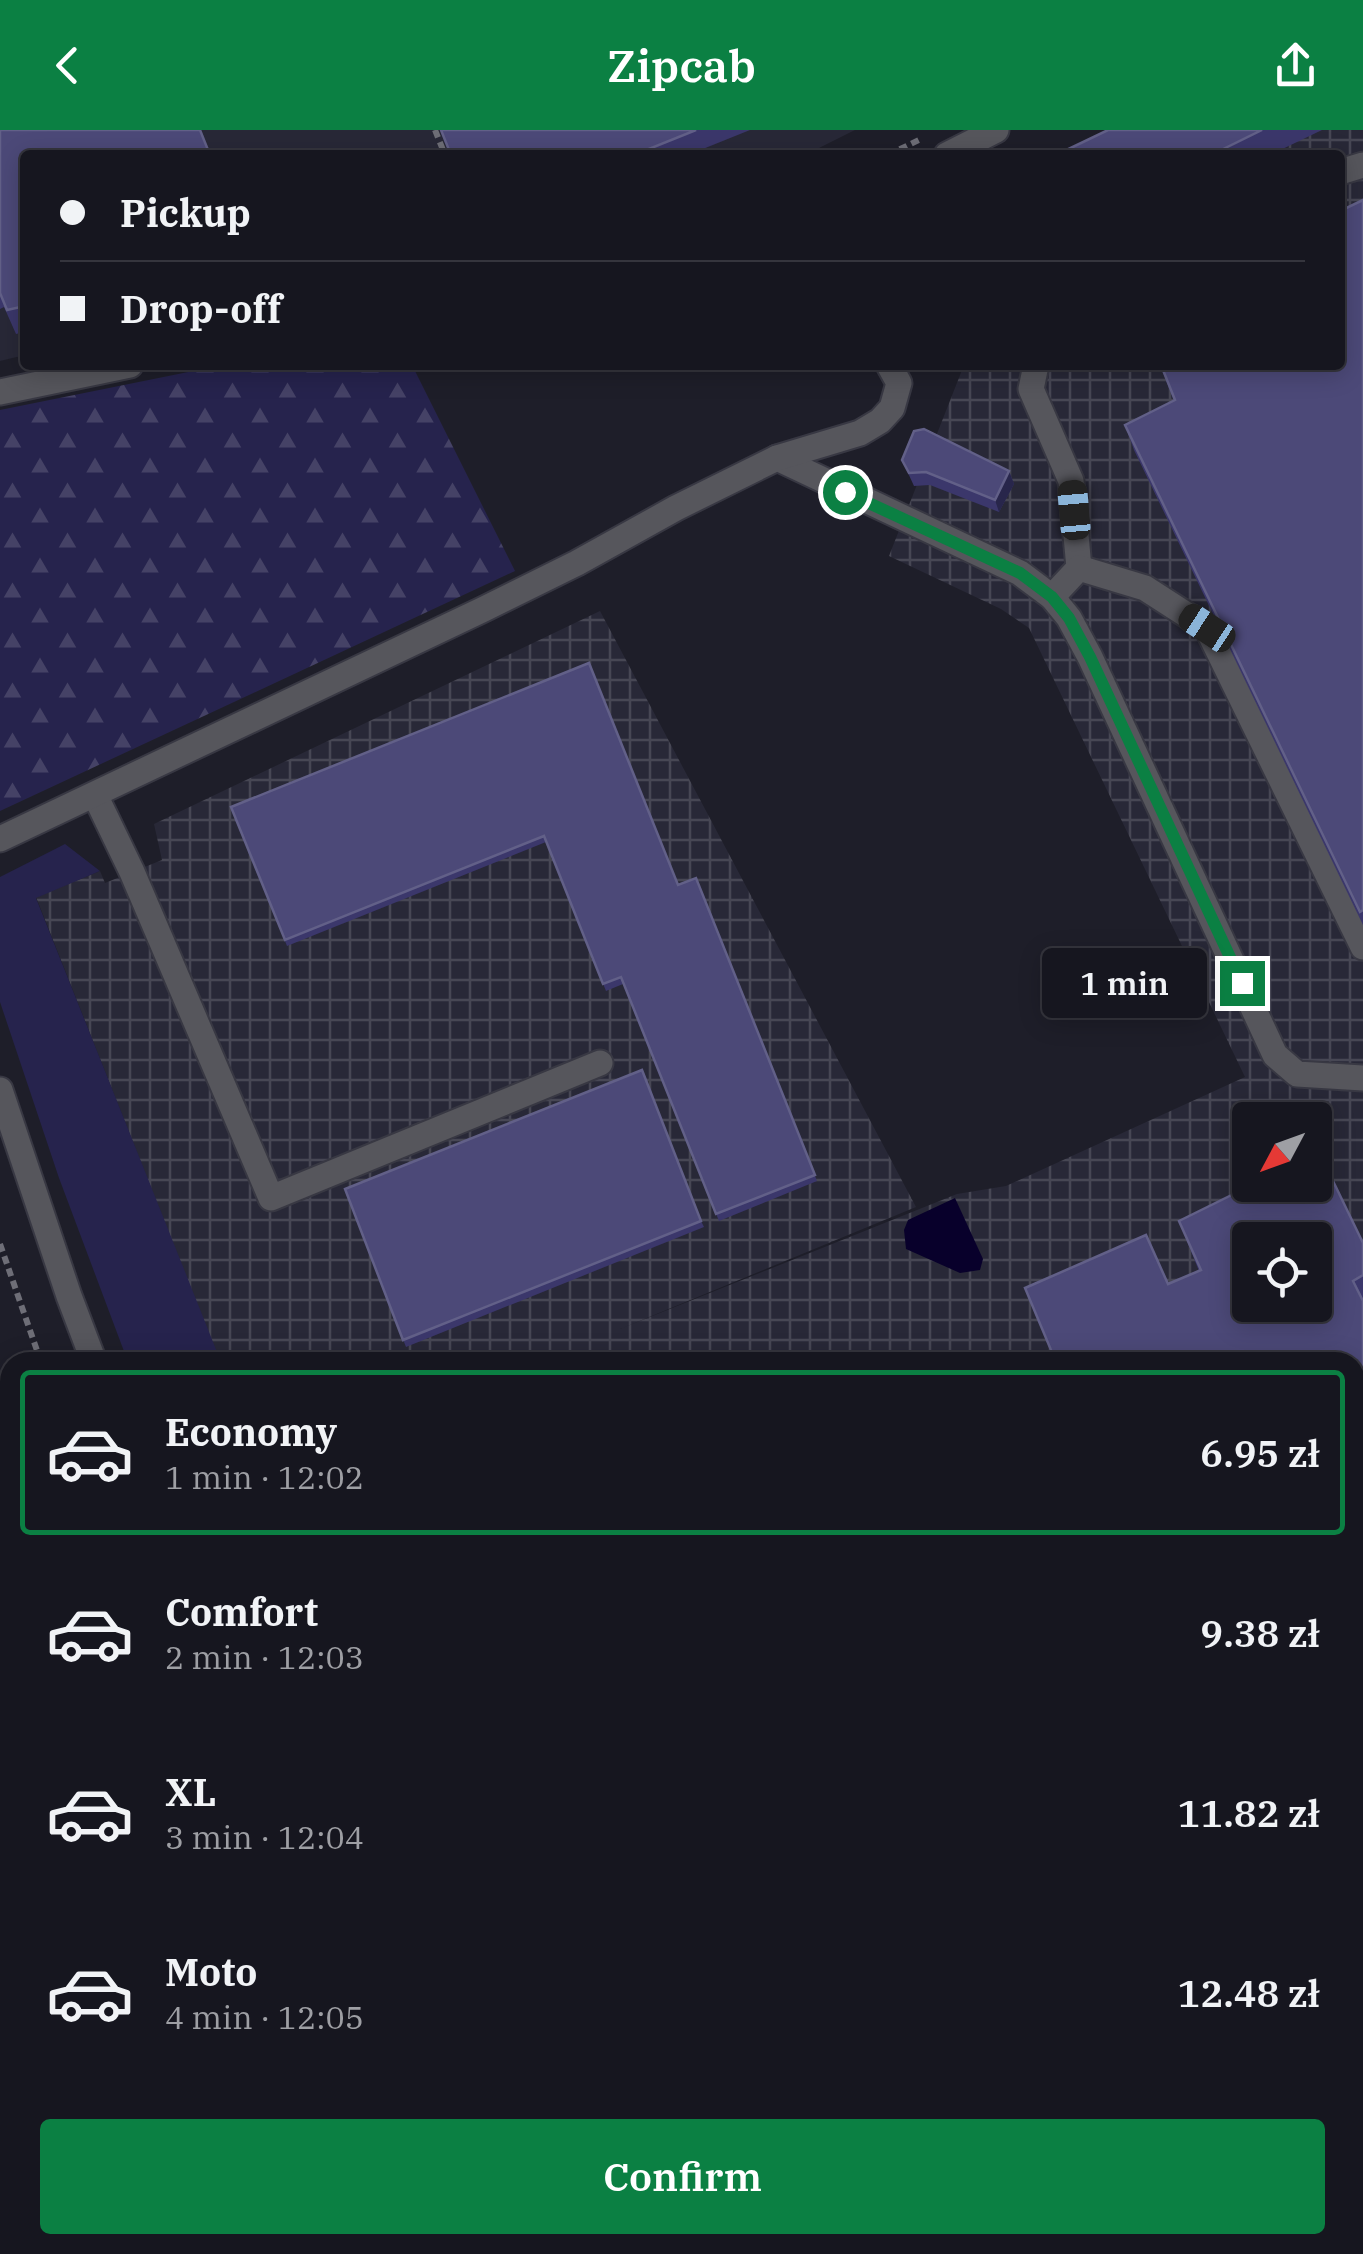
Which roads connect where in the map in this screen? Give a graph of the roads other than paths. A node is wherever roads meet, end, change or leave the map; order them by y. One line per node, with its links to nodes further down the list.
1 (996, 130): 2 (street)
2 (958, 150)
3 (106, 370): 6 (street)
4 (892, 370): 7 (street)
5 (1035, 370): 8 (street)
6 (0, 392)
7 (776, 458): 9 (street); 10 (street)
8 (1079, 568): 9 (street); 12 (street)
9 (1052, 597): 14 (street)
10 (95, 795): 11 (street); 13 (street)
11 (0, 839)
12 (1363, 947)
13 (600, 1063)
14 (1363, 1078)
15 (0, 1090): 16 (street)
16 (9, 1147): 17 (street)
17 (90, 1352)

